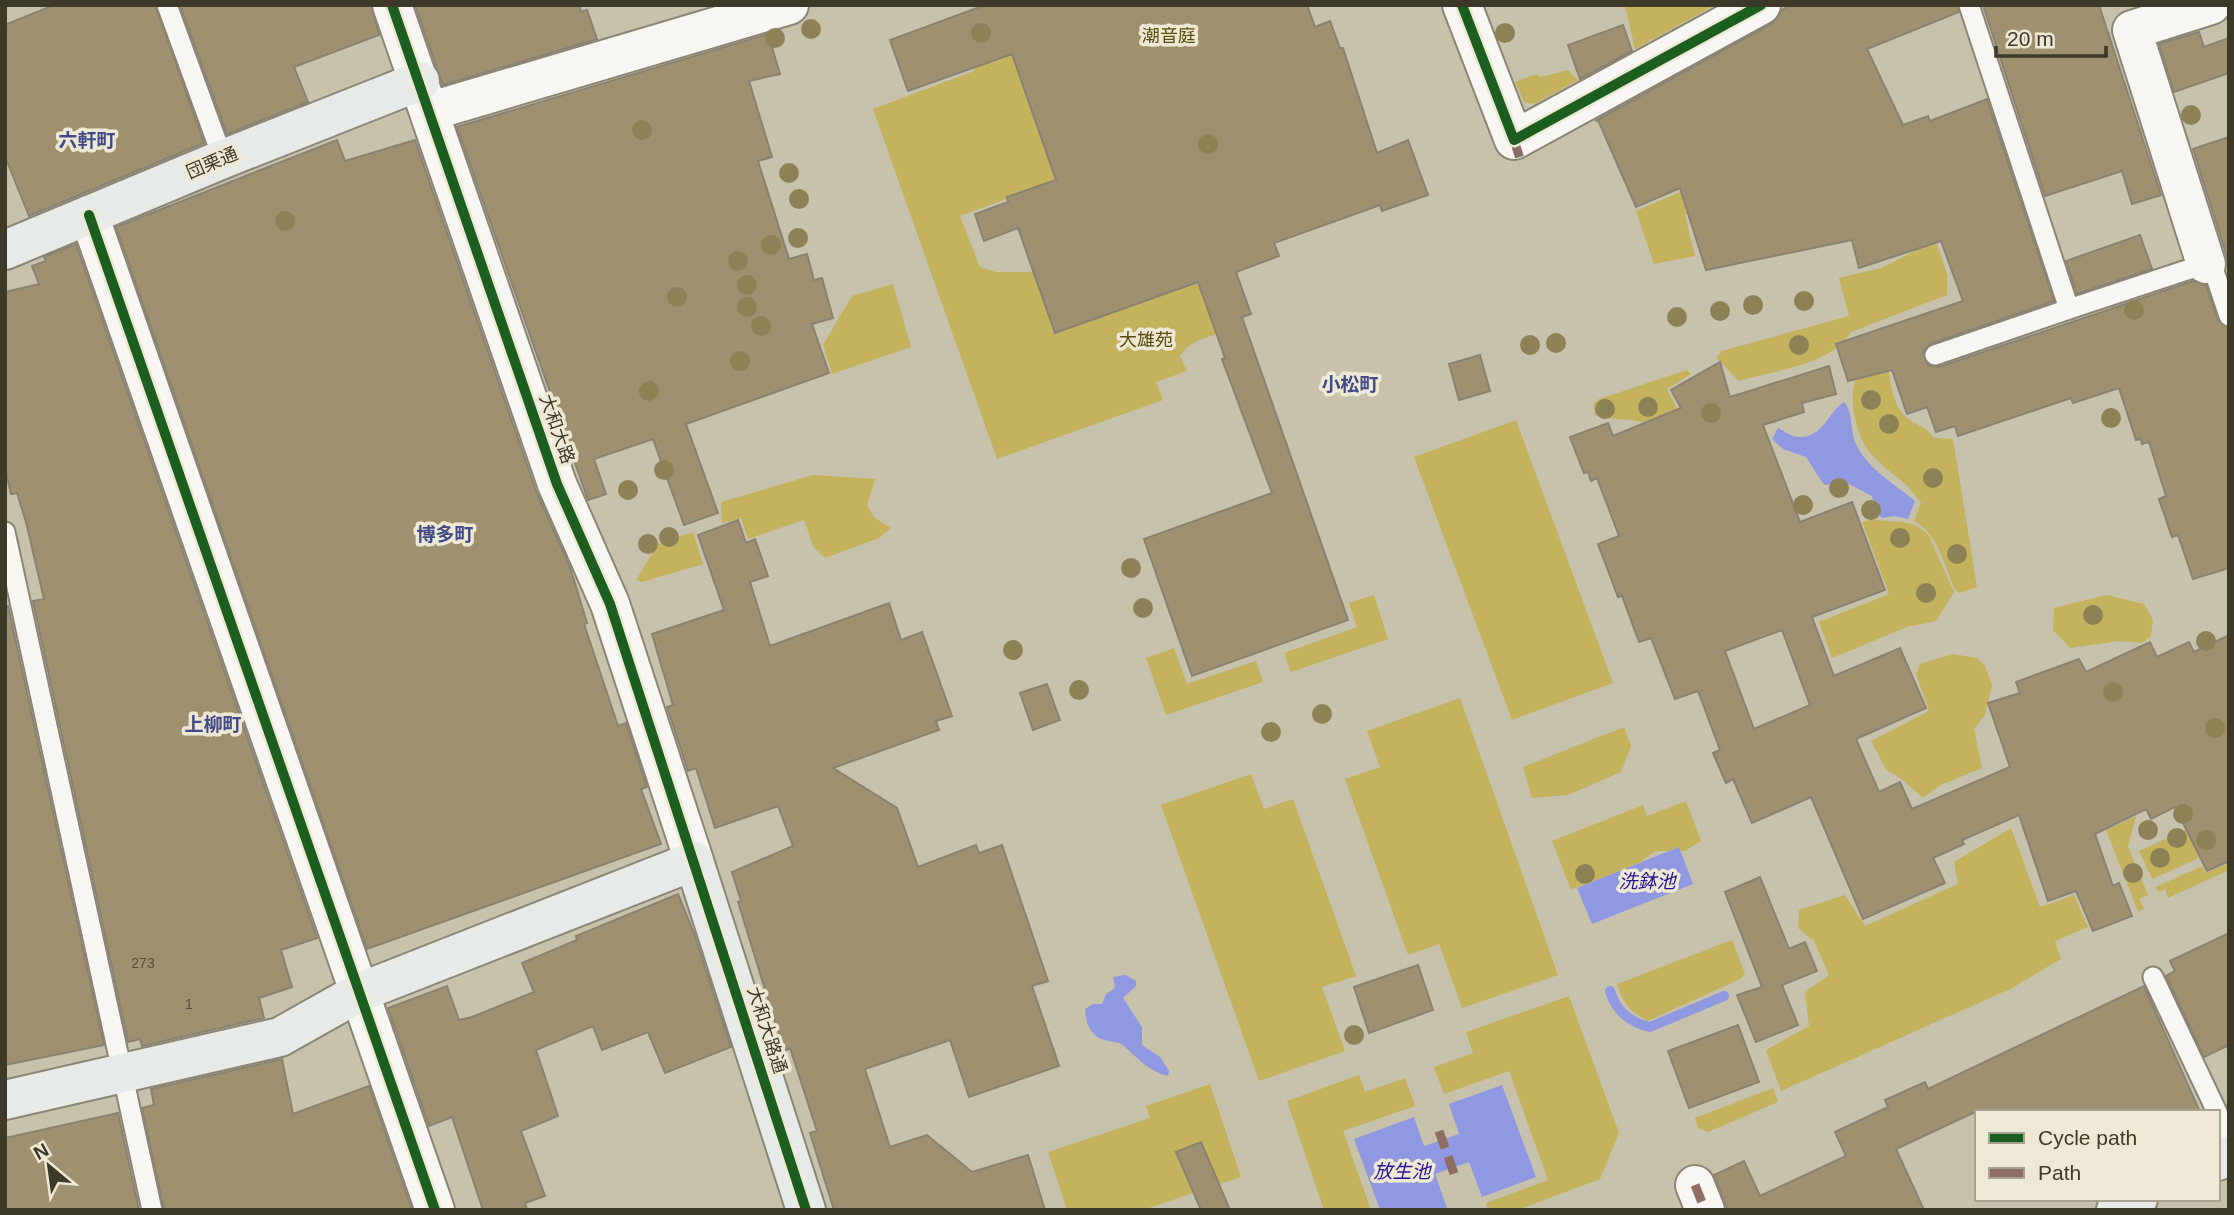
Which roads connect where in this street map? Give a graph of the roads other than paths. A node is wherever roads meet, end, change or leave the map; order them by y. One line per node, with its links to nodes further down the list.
1 (167, 5): 9 (lane)
2 (392, 5): 8 (street, 大和大路)
3 (789, 5): 8 (street, 団栗通)
4 (1462, 5): 5 (street)
5 (1761, 5)
6 (1969, 5): 13 (lane)
7 (2211, 5): 12 (street)
8 (426, 96): 9 (street, 団栗通); 17 (street, 大和大路)
9 (223, 159): 10 (street, 団栗通)
10 (89, 215): 11 (street, 団栗通); 19 (street)
11 (5, 250)
12 (2206, 264): 13 (lane); 14 (lane)
13 (2069, 309): 15 (lane)
14 (2229, 316)
15 (1935, 355)
16 (5, 532): 20 (lane)
17 (694, 861): 19 (street); 28 (street, 大和大路通)
18 (2153, 977): 22 (lane)
19 (358, 993): 20 (street); 27 (street)
20 (122, 1073): 21 (street); 26 (lane)
21 (5, 1100)
22 (2215, 1110)
23 (2220, 1120): 24 (lane)
24 (2229, 1138)
25 (2134, 1201): 29 (street)
26 (152, 1210)
27 (435, 1210)
28 (806, 1210)
29 (2116, 1210)

